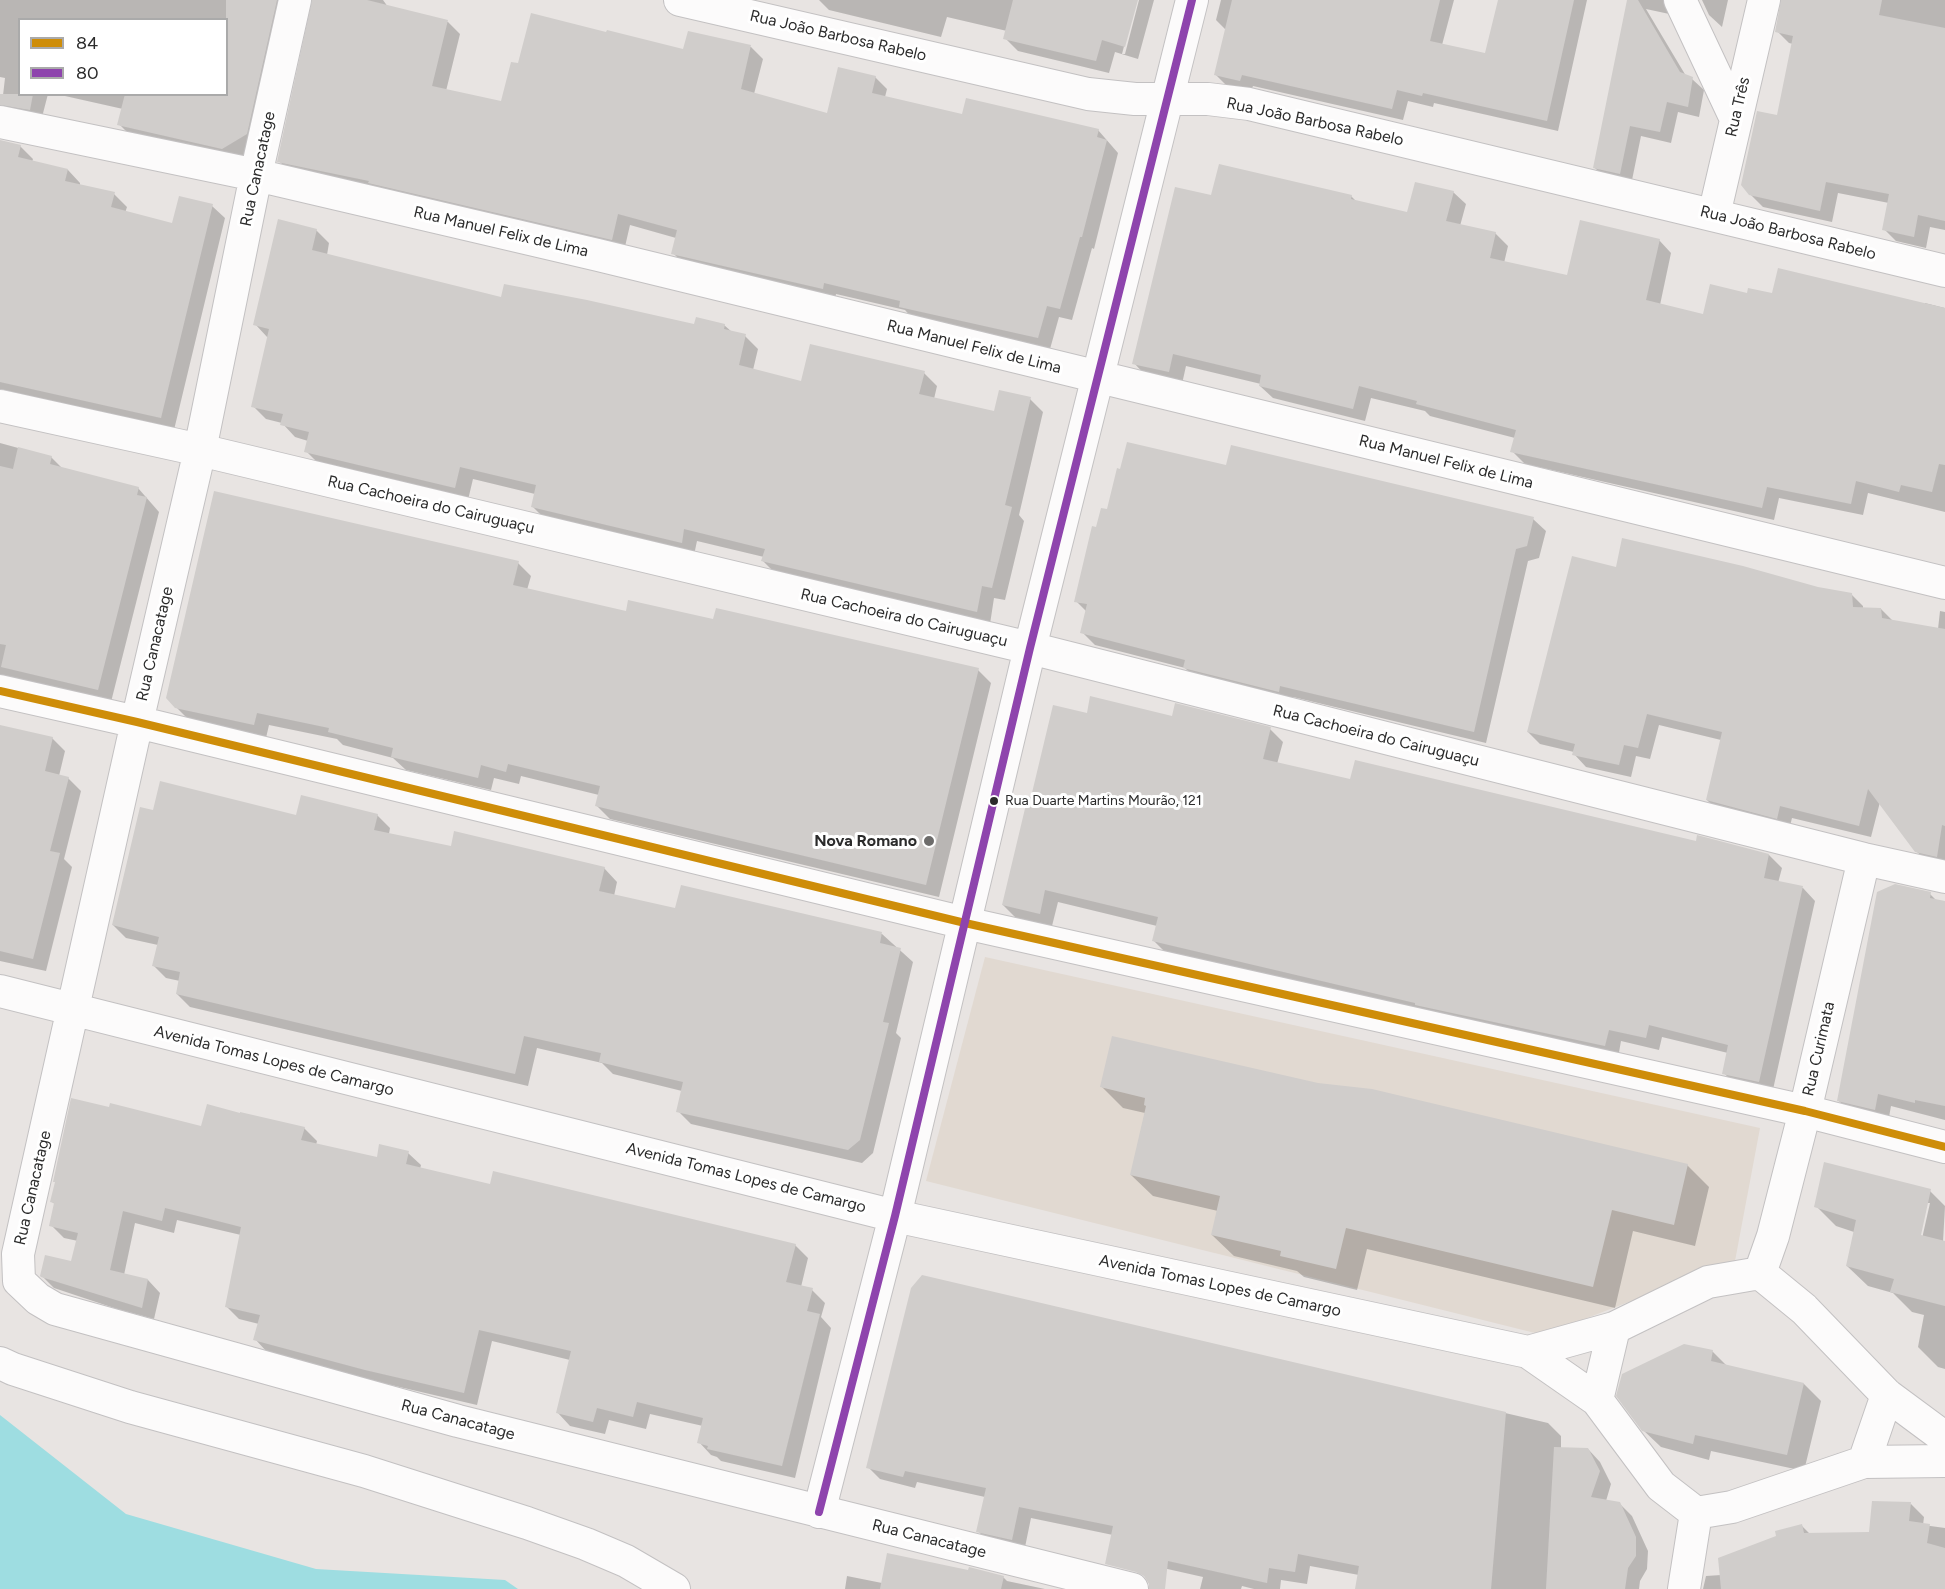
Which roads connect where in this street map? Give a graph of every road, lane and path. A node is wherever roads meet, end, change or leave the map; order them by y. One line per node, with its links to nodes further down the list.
1 (295, 0): 9 (street, Rua Canacatage)
2 (680, 0): 6 (street, Rua João Barbosa Rabelo)
3 (1192, 0): 6 (street)
4 (1680, 0): 7 (street)
5 (1764, 0): 7 (street, Rua Três)
6 (1168, 100): 10 (street, Rua João Barbosa Rabelo); 12 (street)
7 (1736, 119): 10 (street, Rua Três)
8 (0, 122): 9 (street, Rua Manuel Felix de Lima)
9 (256, 175): 12 (street, Rua Manuel Felix de Lima); 14 (street, Rua Canacatage)
10 (1714, 215): 11 (street, Rua João Barbosa Rabelo)
11 (1945, 271)
12 (1098, 377): 15 (street, Rua Manuel Felix de Lima); 16 (street)
13 (0, 406): 14 (street, Rua Cachoeira do Cairuguaçu)
14 (200, 450): 16 (street, Rua Cachoeira do Cairuguaçu); 18 (street, Rua Canacatage)
15 (1945, 583)
16 (1030, 648): 19 (street, Rua Cachoeira do Cairuguaçu); 21 (street)
17 (0, 691): 18 (street)
18 (137, 722): 21 (street); 23 (street, Rua Canacatage)
19 (1863, 858): 20 (street, Rua Cachoeira do Cairuguaçu); 24 (street, Rua Curimata)
20 (1945, 877)
21 (965, 923): 24 (street); 26 (street)
22 (0, 991): 23 (street, Avenida Tomas Lopes de Camargo)
23 (73, 1010): 26 (street, Avenida Tomas Lopes de Camargo); 36 (street, Rua Canacatage)
24 (1805, 1111): 25 (street); 27 (street, Rua Curimata)
25 (1945, 1147)
26 (895, 1216): 29 (street, Avenida Tomas Lopes de Camargo); 36 (street)
27 (1760, 1273): 28 (street, Avenida Tomas Lopes de Camargo); 31 (street)
28 (1614, 1328): 29 (street, Avenida Tomas Lopes de Camargo); 32 (street)
29 (1528, 1352): 32 (street, Avenida Tomas Lopes de Camargo)
30 (0, 1363): 38 (street)
31 (1887, 1395): 33 (street); 35 (street)
32 (1597, 1400): 37 (street, Avenida Tomas Lopes de Camargo)
33 (1945, 1438)
34 (1945, 1461): 35 (street)
35 (1864, 1462): 37 (street)
36 (819, 1512): 39 (street, Rua Canacatage)
37 (1696, 1512): 40 (street)
38 (674, 1589)
39 (1132, 1589)
40 (1684, 1589)

